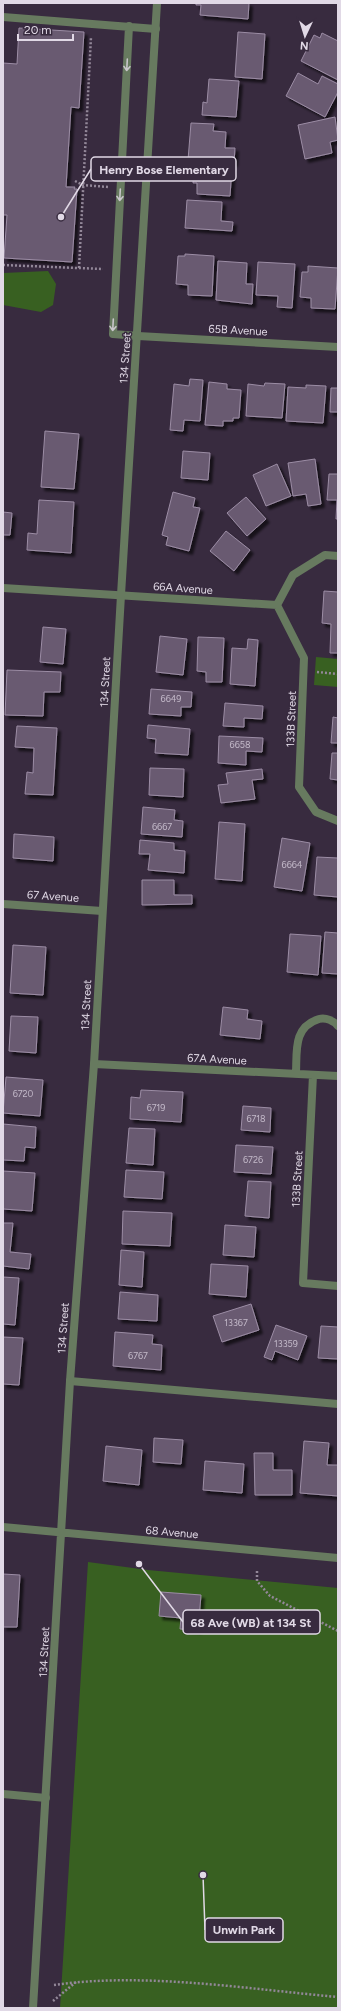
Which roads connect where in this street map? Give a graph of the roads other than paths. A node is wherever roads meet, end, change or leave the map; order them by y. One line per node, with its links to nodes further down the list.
1 (157, 3): 4 (street, 134 Street)
2 (3, 17): 3 (street)
3 (129, 26): 4 (street); 5 (street, 65B Avenue, one-way to 5)
4 (156, 28): 5 (street, 134 Street)
5 (138, 336): 6 (street, 65B Avenue); 9 (street, 134 Street)
6 (338, 347)
7 (338, 556): 10 (street)
8 (3, 588): 9 (street, 66A Avenue)
9 (121, 595): 10 (street, 66A Avenue); 13 (street, 134 Street)
10 (277, 605): 11 (street, 133B Street)
11 (338, 821)
12 (3, 904): 13 (street, 67 Avenue)
13 (102, 911): 15 (street, 134 Street)
14 (338, 1026): 16 (street)
15 (94, 1064): 16 (street, 67A Avenue); 20 (street, 134 Street)
16 (296, 1074): 17 (street, 67A Avenue)
17 (313, 1075): 18 (street, 67A Avenue); 19 (street, 133B Street)
18 (338, 1076)
19 (338, 1286)
20 (70, 1381): 21 (street); 23 (street, 134 Street)
21 (338, 1404)
22 (3, 1527): 23 (street, 68 Avenue)
23 (62, 1532): 24 (street, 68 Avenue); 26 (street, 134 Street)
24 (338, 1558)
25 (3, 1794): 26 (street)
26 (46, 1798): 27 (street, 134 Street)
27 (32, 2008)

